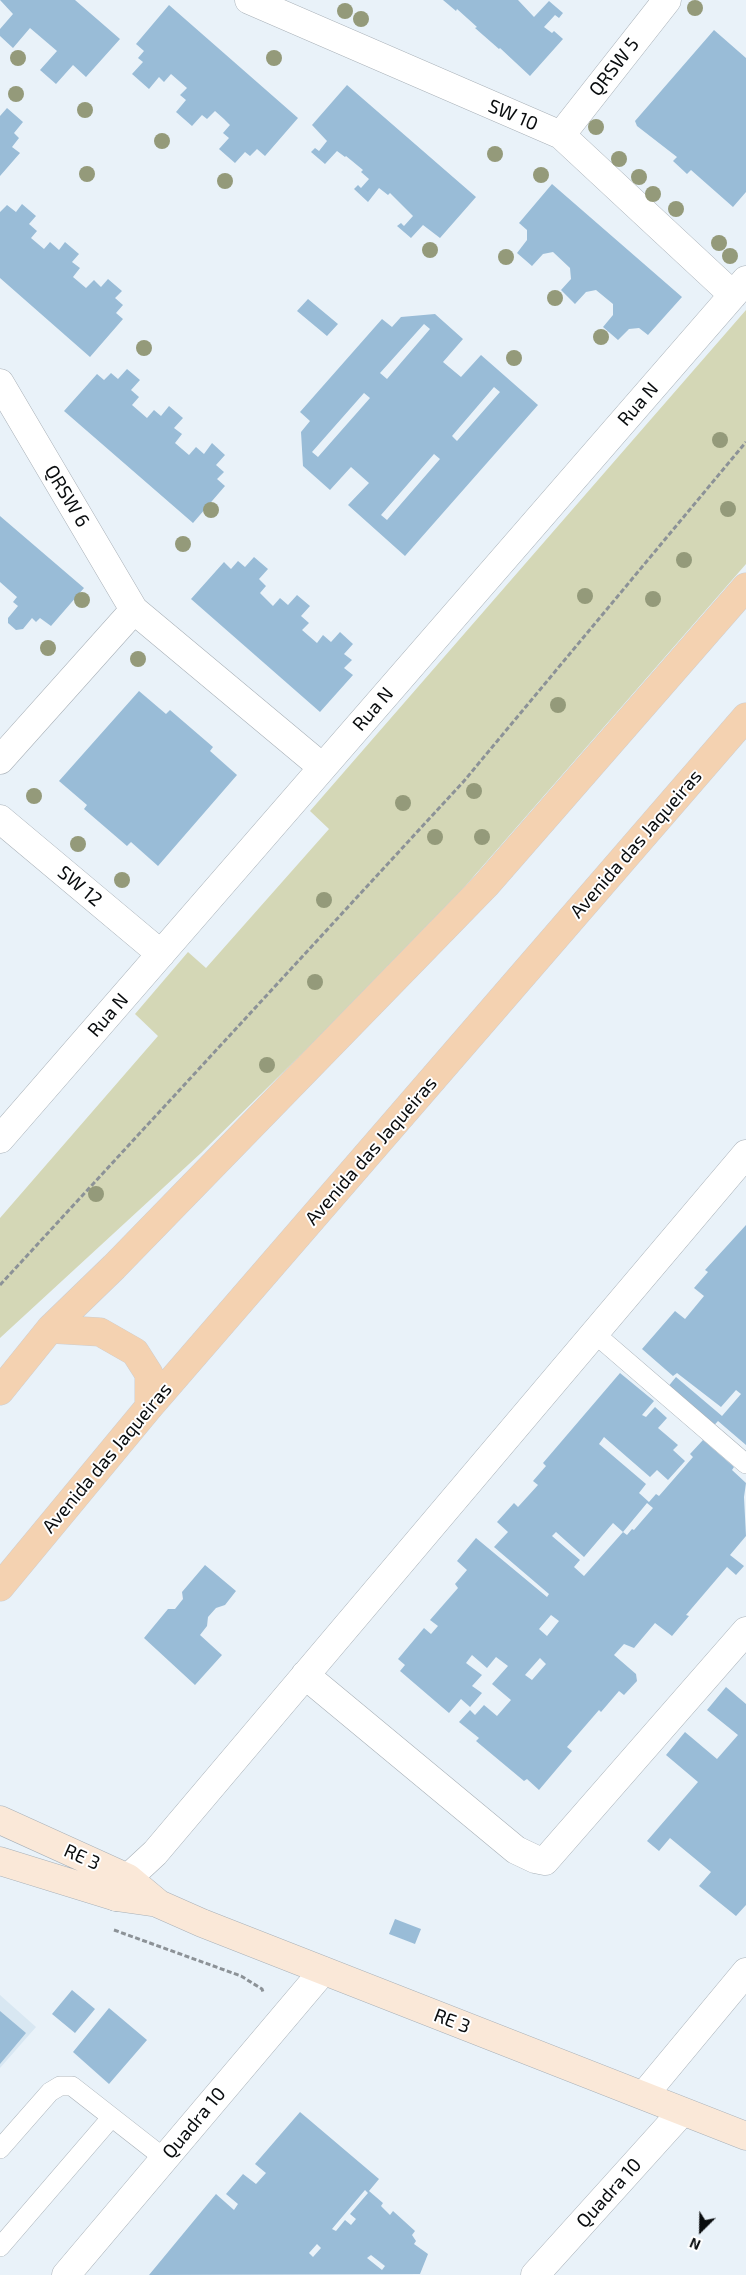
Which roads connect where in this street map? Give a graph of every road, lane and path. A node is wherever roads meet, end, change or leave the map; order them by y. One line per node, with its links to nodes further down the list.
1 (250, 0): 3 (street, SW 10)
2 (667, 0): 3 (street, QRSW 5)
3 (561, 135): 4 (street, SW 10)
4 (739, 287): 11 (street, Rua N)
5 (0, 383): 8 (street, QRSW 6)
6 (746, 442): 16 (path)
7 (746, 587): 17 (main road)
8 (134, 610): 10 (street); 11 (street, QRSW 6)
9 (746, 717): 20 (main road, Avenida das Jaqueiras)
10 (0, 760)
11 (322, 767): 13 (street, Rua N)
12 (0, 819): 13 (street, SW 12)
13 (161, 954): 14 (street, Rua N)
14 (0, 1139)
15 (746, 1154): 18 (street)
16 (0, 1285)
17 (50, 1329): 19 (main road); 20 (main road)
18 (594, 1333): 21 (lane); 24 (street)
19 (0, 1391)
20 (149, 1407): 22 (main road, Avenida das Jaqueiras)
21 (746, 1464)
22 (0, 1588)
23 (746, 1631): 24 (street)
24 (305, 1675): 27 (street)
25 (0, 1820): 27 (street, RE 3)
26 (0, 1861): 27 (street, RE 3)
27 (122, 1888): 29 (street, RE 3)
28 (104, 1927): 31 (path)
29 (323, 1971): 31 (street, Quadra 10); 32 (street, RE 3)
30 (746, 1972): 32 (street)
31 (276, 2028): 37 (street, Quadra 10)
32 (644, 2095): 33 (street, RE 3)
33 (682, 2112): 35 (street, RE 3); 40 (street, Quadra 10)
34 (111, 2118): 36 (lane); 37 (lane); 38 (lane)
35 (746, 2136)
36 (0, 2149)
37 (164, 2158): 39 (street, Quadra 10)
38 (0, 2247)
39 (66, 2275)
40 (535, 2275)

